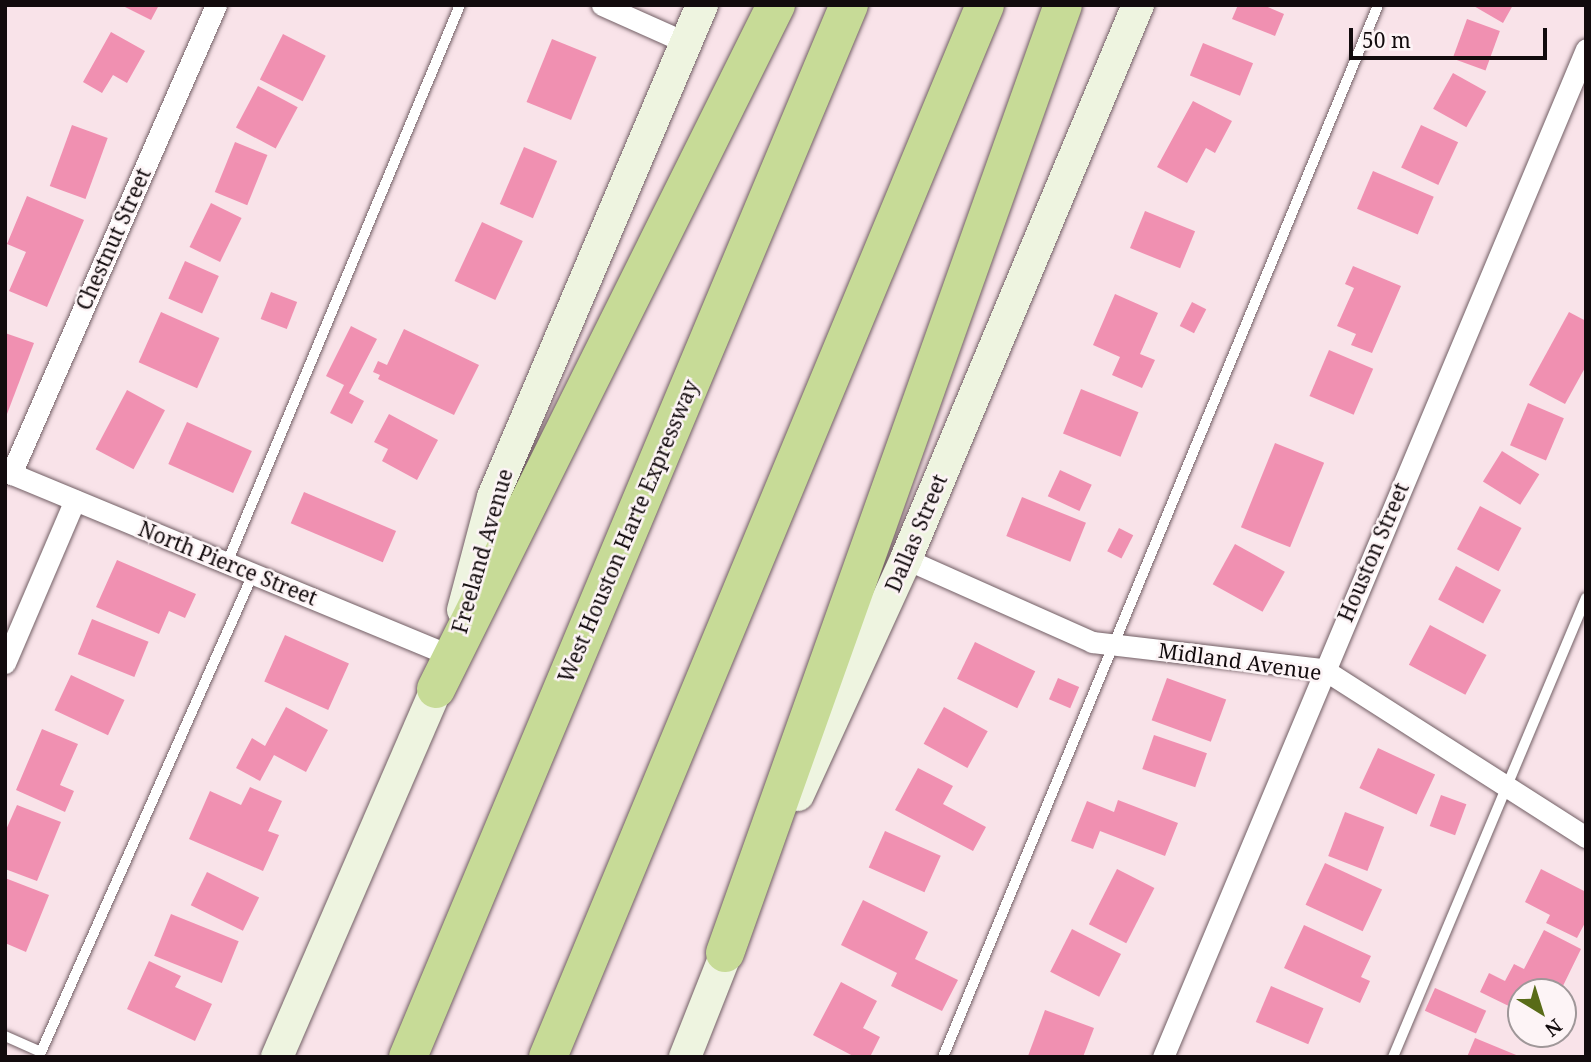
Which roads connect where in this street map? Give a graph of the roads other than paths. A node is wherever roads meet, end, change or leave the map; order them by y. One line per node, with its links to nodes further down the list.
1 (216, 5): 13 (street, Chestnut Street)
2 (460, 5): 16 (lane)
3 (602, 5): 11 (street)
4 (702, 5): 11 (main road, Freeland Avenue)
5 (776, 5): 22 (highway)
6 (849, 5): 28 (highway, West Houston Harte Expressway)
7 (985, 5): 29 (highway)
8 (1063, 5): 25 (highway)
9 (1138, 5): 15 (main road, Dallas Street)
10 (1378, 5): 19 (lane)
11 (687, 43): 22 (main road, Freeland Avenue)
12 (1586, 49): 21 (street, Houston Street)
13 (8, 472): 14 (street, North Pierce Street)
14 (75, 500): 16 (street, North Pierce Street); 20 (street)
15 (906, 559): 19 (street, Midland Avenue); 25 (main road, Dallas Street)
16 (227, 563): 17 (street, North Pierce Street)
17 (253, 573): 22 (street, North Pierce Street); 26 (lane)
18 (1586, 598): 23 (lane)
19 (1110, 644): 21 (street, Midland Avenue); 31 (lane)
20 (5, 663)
21 (1323, 669): 23 (street, Midland Avenue); 32 (street, Houston Street)
22 (444, 672): 27 (main road, Freeland Avenue)
23 (1506, 786): 24 (street, Midland Avenue); 33 (lane)
24 (1586, 837)
25 (725, 953): 30 (main road, Dallas Street)
26 (5, 1036)
27 (276, 1057)
28 (408, 1057)
29 (548, 1057)
30 (685, 1057)
31 (943, 1057)
32 (1163, 1057)
33 (1393, 1057)

